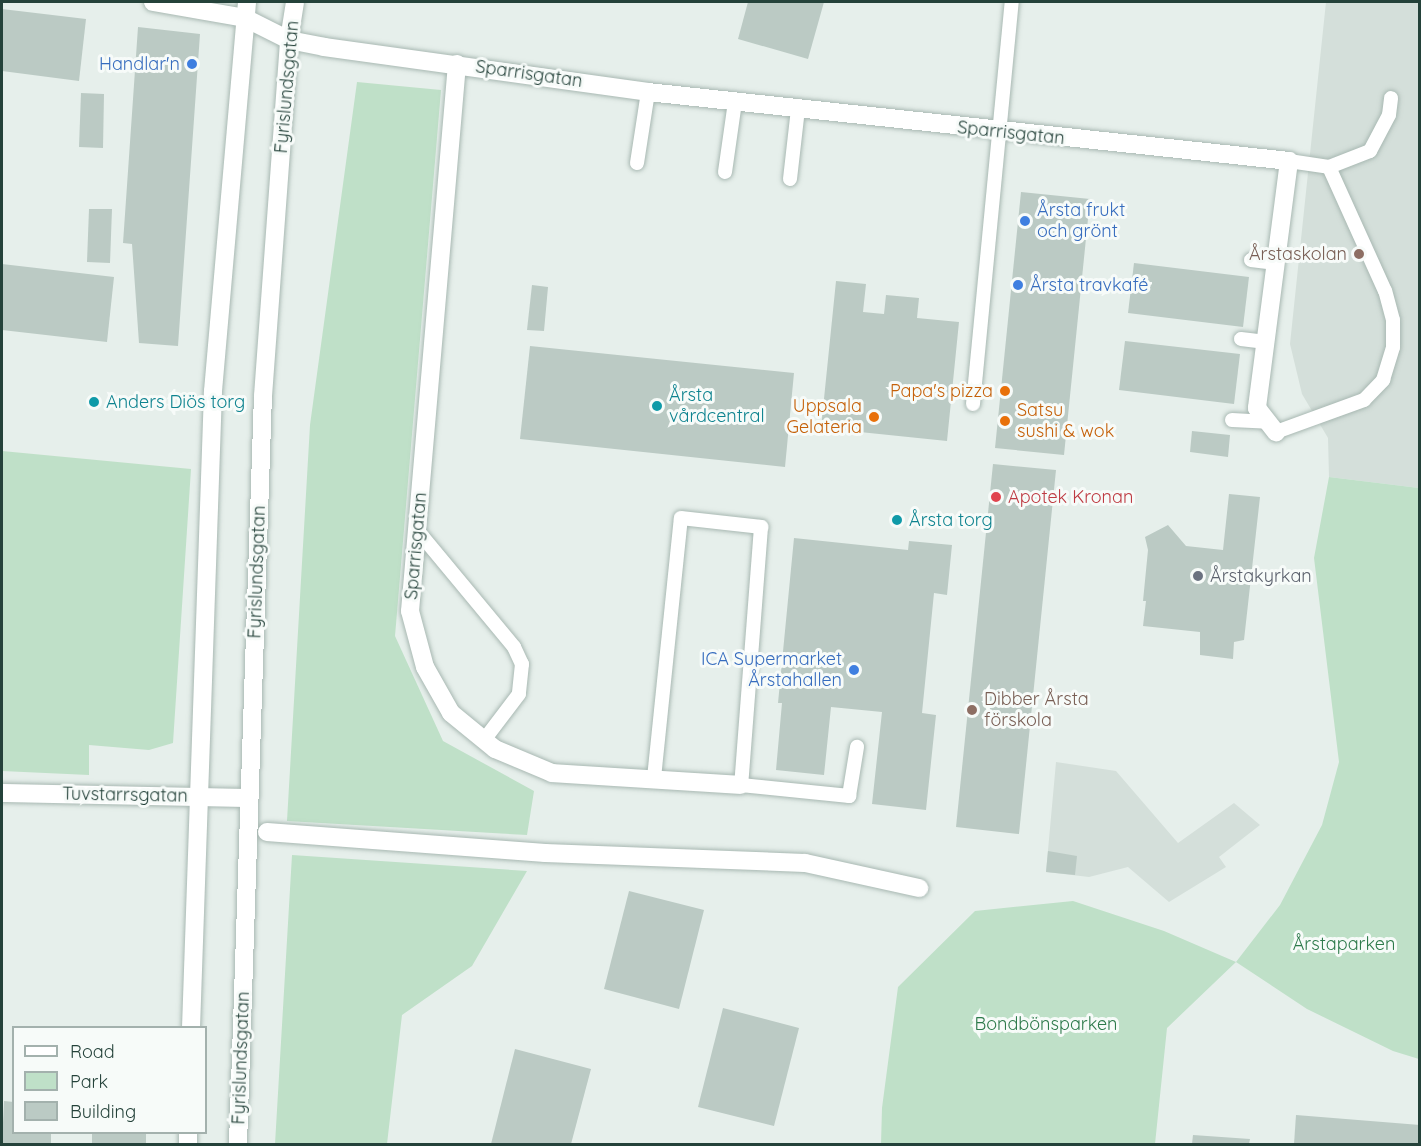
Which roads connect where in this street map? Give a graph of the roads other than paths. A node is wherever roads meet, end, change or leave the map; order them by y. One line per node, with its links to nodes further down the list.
1 (153, 2): 4 (street, Sparrisgatan)
2 (295, 2): 5 (street, Fyrislundsgatan)
3 (1012, 2): 11 (lane)
4 (246, 10): 5 (street, Sparrisgatan); 30 (street)
5 (289, 40): 6 (street, Sparrisgatan); 31 (street, Fyrislundsgatan)
6 (457, 64): 7 (street, Sparrisgatan); 24 (street, Sparrisgatan)
7 (648, 92): 9 (street, Sparrisgatan); 13 (lane)
8 (1391, 98): 14 (lane)
9 (735, 102): 10 (street, Sparrisgatan); 15 (lane)
10 (798, 109): 11 (street, Sparrisgatan); 16 (lane)
11 (1000, 132): 12 (street, Sparrisgatan); 21 (lane)
12 (1288, 161): 14 (lane); 18 (street)
13 (638, 162)
14 (1329, 167): 23 (lane)
15 (725, 172)
16 (790, 178)
17 (1251, 260): 18 (lane)
18 (1276, 263): 20 (street)
19 (1242, 339): 20 (lane)
20 (1266, 342): 23 (street)
21 (973, 404)
22 (1232, 420): 23 (lane)
23 (1272, 427)
24 (417, 530): 25 (street, Sparrisgatan); 25 (lane)
25 (484, 740): 27 (street, Sparrisgatan)
26 (857, 747): 28 (lane)
27 (654, 778): 28 (street, Sparrisgatan); 28 (lane)
28 (741, 784)
29 (2, 793): 30 (street, Tuvstarrsgatan)
30 (198, 797): 31 (street, Tuvstarrsgatan); 34 (street)
31 (249, 798): 35 (street, Fyrislundsgatan)
32 (267, 832): 33 (street)
33 (919, 888)
34 (191, 1026)
35 (238, 1144)

